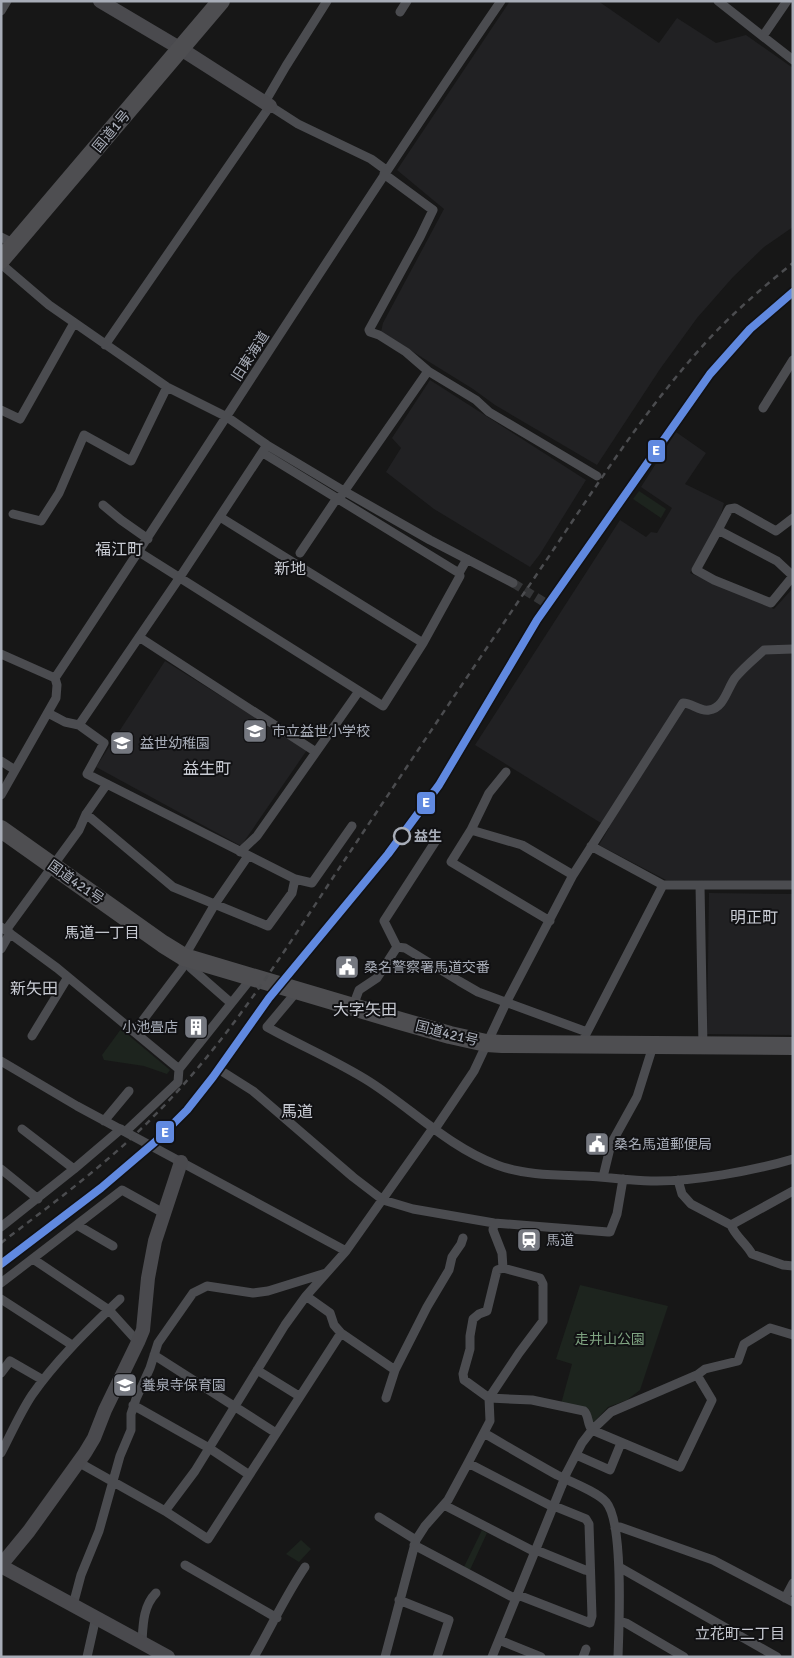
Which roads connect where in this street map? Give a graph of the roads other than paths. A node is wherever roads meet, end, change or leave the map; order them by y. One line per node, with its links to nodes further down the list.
1 (7, 1): 9 (street)
2 (100, 1): 12 (street)
3 (221, 1): 12 (highway, 国道1号)
4 (327, 1): 14 (street)
5 (407, 1): 10 (street)
6 (500, 1): 15 (street, 旧東海道)
7 (718, 1): 11 (street)
8 (787, 1): 11 (street)
9 (1, 11)
10 (400, 12)
11 (763, 36): 13 (street)
12 (181, 48): 14 (street); 16 (highway, 国道1号)
13 (793, 60)
14 (268, 104): 15 (street); 20 (street)
15 (385, 172): 22 (street); 26 (street, 旧東海道)
16 (8, 241): 17 (highway, 国道1号)
17 (1, 260)
18 (1, 264): 19 (street)
19 (74, 323): 20 (street); 25 (street)
20 (105, 345): 23 (street)
21 (793, 360): 24 (street)
22 (428, 371): 28 (street); 29 (street)
23 (167, 387): 26 (street); 32 (street)
24 (762, 408)
25 (1, 410)
26 (227, 417): 27 (street); 36 (street, 旧東海道)
27 (265, 449): 29 (street); 30 (street); 33 (street)
28 (597, 476)
29 (344, 491): 30 (street); 39 (street)
30 (338, 499): 38 (street); 40 (street)
31 (103, 505): 36 (street)
32 (13, 514)
33 (220, 517): 42 (street); 45 (street)
34 (793, 518): 35 (street)
35 (718, 530): 41 (street); 41 (street)
36 (148, 539): 37 (street, 旧東海道)
37 (139, 552): 42 (street); 48 (street, 旧東海道)
38 (300, 553)
39 (467, 559): 40 (street); 43 (street)
40 (459, 573): 45 (street)
41 (793, 576)
42 (180, 577): 44 (street); 49 (street)
43 (513, 583)
44 (139, 637): 51 (street); 52 (street)
45 (423, 643): 49 (street)
46 (793, 649): 63 (street)
47 (1, 654): 48 (street)
48 (55, 678): 50 (street)
49 (359, 690): 52 (street)
50 (48, 713): 51 (street); 54 (street)
51 (79, 725): 56 (street)
52 (316, 752): 64 (street)
53 (1, 761): 54 (street)
54 (15, 770): 57 (street)
55 (506, 772): 61 (street)
56 (107, 784): 58 (street); 64 (street)
57 (1, 794)
58 (86, 814): 65 (street); 71 (street)
59 (352, 826): 67 (street)
60 (1, 829): 65 (highway, 国道421号)
61 (470, 830): 66 (street); 72 (street)
62 (437, 838): 74 (street)
63 (591, 846): 66 (street); 68 (street)
64 (244, 854): 67 (street); 71 (street)
65 (52, 865): 73 (street); 76 (highway, 国道421号)
66 (573, 875): 72 (street)
67 (294, 879): 71 (street)
68 (663, 885): 70 (street); 85 (street)
69 (793, 885): 70 (street)
70 (700, 886): 89 (street)
71 (215, 904): 76 (street)
72 (550, 921): 81 (street)
73 (6, 930): 75 (street); 78 (street)
74 (397, 947): 81 (street); 82 (street)
75 (1, 949)
76 (186, 957): 77 (highway, 国道421号); 80 (street); 83 (street)
77 (253, 976): 79 (highway, 国道421号); 80 (street)
78 (68, 977): 83 (street); 84 (street)
79 (298, 990): 82 (highway, 国道421号); 95 (street)
80 (231, 1003): 91 (street)
81 (506, 1003): 85 (street); 86 (street)
82 (353, 1006): 86 (highway, 国道421号)
83 (134, 1032): 91 (street)
84 (32, 1036)
85 (583, 1038): 86 (highway, 国道421号); 87 (highway, 国道421号)
86 (486, 1043): 95 (street)
87 (653, 1046): 89 (highway, 国道421号); 102 (street)
88 (793, 1046): 89 (highway, 国道421号)
89 (702, 1047)
90 (1, 1061): 94 (street)
91 (179, 1070): 97 (street)
92 (223, 1072): 107 (street)
93 (128, 1091): 94 (street)
94 (104, 1120): 97 (street)
95 (433, 1128): 102 (street); 107 (street)
96 (22, 1129): 101 (street)
97 (123, 1131): 99 (street); 101 (street)
98 (793, 1159): 104 (street)
99 (181, 1162): 115 (street); 127 (street)
100 (1, 1169): 106 (street)
101 (74, 1170): 106 (street)
102 (603, 1177): 103 (street)
103 (622, 1179): 104 (street); 109 (street)
104 (678, 1180): 111 (street)
105 (793, 1191): 111 (street)
106 (38, 1199): 112 (street)
107 (383, 1200): 109 (street); 115 (street)
108 (158, 1210): 110 (street)
109 (494, 1223): 118 (street)
110 (77, 1225): 114 (street); 116 (street)
111 (731, 1226): 117 (street)
112 (1, 1227)
113 (464, 1238): 131 (street)
114 (113, 1246)
115 (346, 1250): 119 (street)
116 (33, 1259): 120 (street); 124 (street)
117 (793, 1266)
118 (503, 1268): 137 (street); 137 (street)
119 (326, 1273): 121 (street); 129 (street)
120 (1, 1283)
121 (306, 1296): 125 (street); 130 (street)
122 (120, 1299): 124 (street)
123 (2, 1302): 128 (street)
124 (109, 1310): 127 (street); 128 (street)
125 (341, 1333): 131 (street); 135 (street)
126 (793, 1335): 133 (street)
127 (138, 1342): 147 (street)
128 (72, 1345): 134 (street)
129 (154, 1354): 138 (street); 139 (street)
130 (257, 1370): 135 (street); 139 (street)
131 (396, 1370): 136 (street)
132 (1, 1373): 134 (street)
133 (697, 1375): 140 (street); 143 (street)
134 (43, 1380): 145 (street)
135 (299, 1396): 141 (street)
136 (386, 1398)
137 (489, 1398): 140 (street); 142 (street)
138 (134, 1405): 144 (street); 150 (street)
139 (235, 1406): 141 (street); 144 (street)
140 (592, 1430): 143 (street); 146 (street)
141 (276, 1432): 149 (street)
142 (484, 1432): 148 (street); 155 (street)
143 (622, 1443): 146 (street)
144 (209, 1448): 149 (street); 153 (street)
145 (1, 1453)
146 (576, 1455): 152 (street, bridge)
147 (78, 1462): 150 (street); 158 (street)
148 (468, 1463): 151 (street); 152 (street)
149 (248, 1474): 153 (street)
150 (113, 1482): 153 (street); 168 (street)
151 (444, 1505): 156 (street); 157 (street)
152 (554, 1506): 157 (street); 162 (street)
153 (165, 1511)
154 (379, 1517): 156 (street)
155 (615, 1528): 161 (street); 167 (street)
156 (415, 1542): 165 (street); 166 (street)
157 (535, 1551): 162 (street); 165 (street)
158 (2, 1563): 168 (street)
159 (185, 1565): 170 (street)
160 (305, 1567): 170 (street)
161 (619, 1567): 171 (street); 183 (street)
162 (590, 1571): 165 (street)
163 (793, 1583): 167 (street)
164 (156, 1593): 173 (street)
165 (517, 1597): 172 (street)
166 (399, 1600): 177 (street); 178 (street)
167 (789, 1600)
168 (73, 1605): 169 (street)
169 (96, 1617): 173 (street); 174 (street)
170 (277, 1618): 176 (street)
171 (620, 1621): 181 (street); 182 (street)
172 (499, 1640): 179 (street); 180 (street)
173 (142, 1642): 175 (street)
174 (87, 1657)
175 (168, 1657)
176 (254, 1657)
177 (385, 1657)
178 (437, 1657)
179 (492, 1657)
180 (540, 1657)
181 (618, 1657)
182 (684, 1657)
183 (777, 1657)

